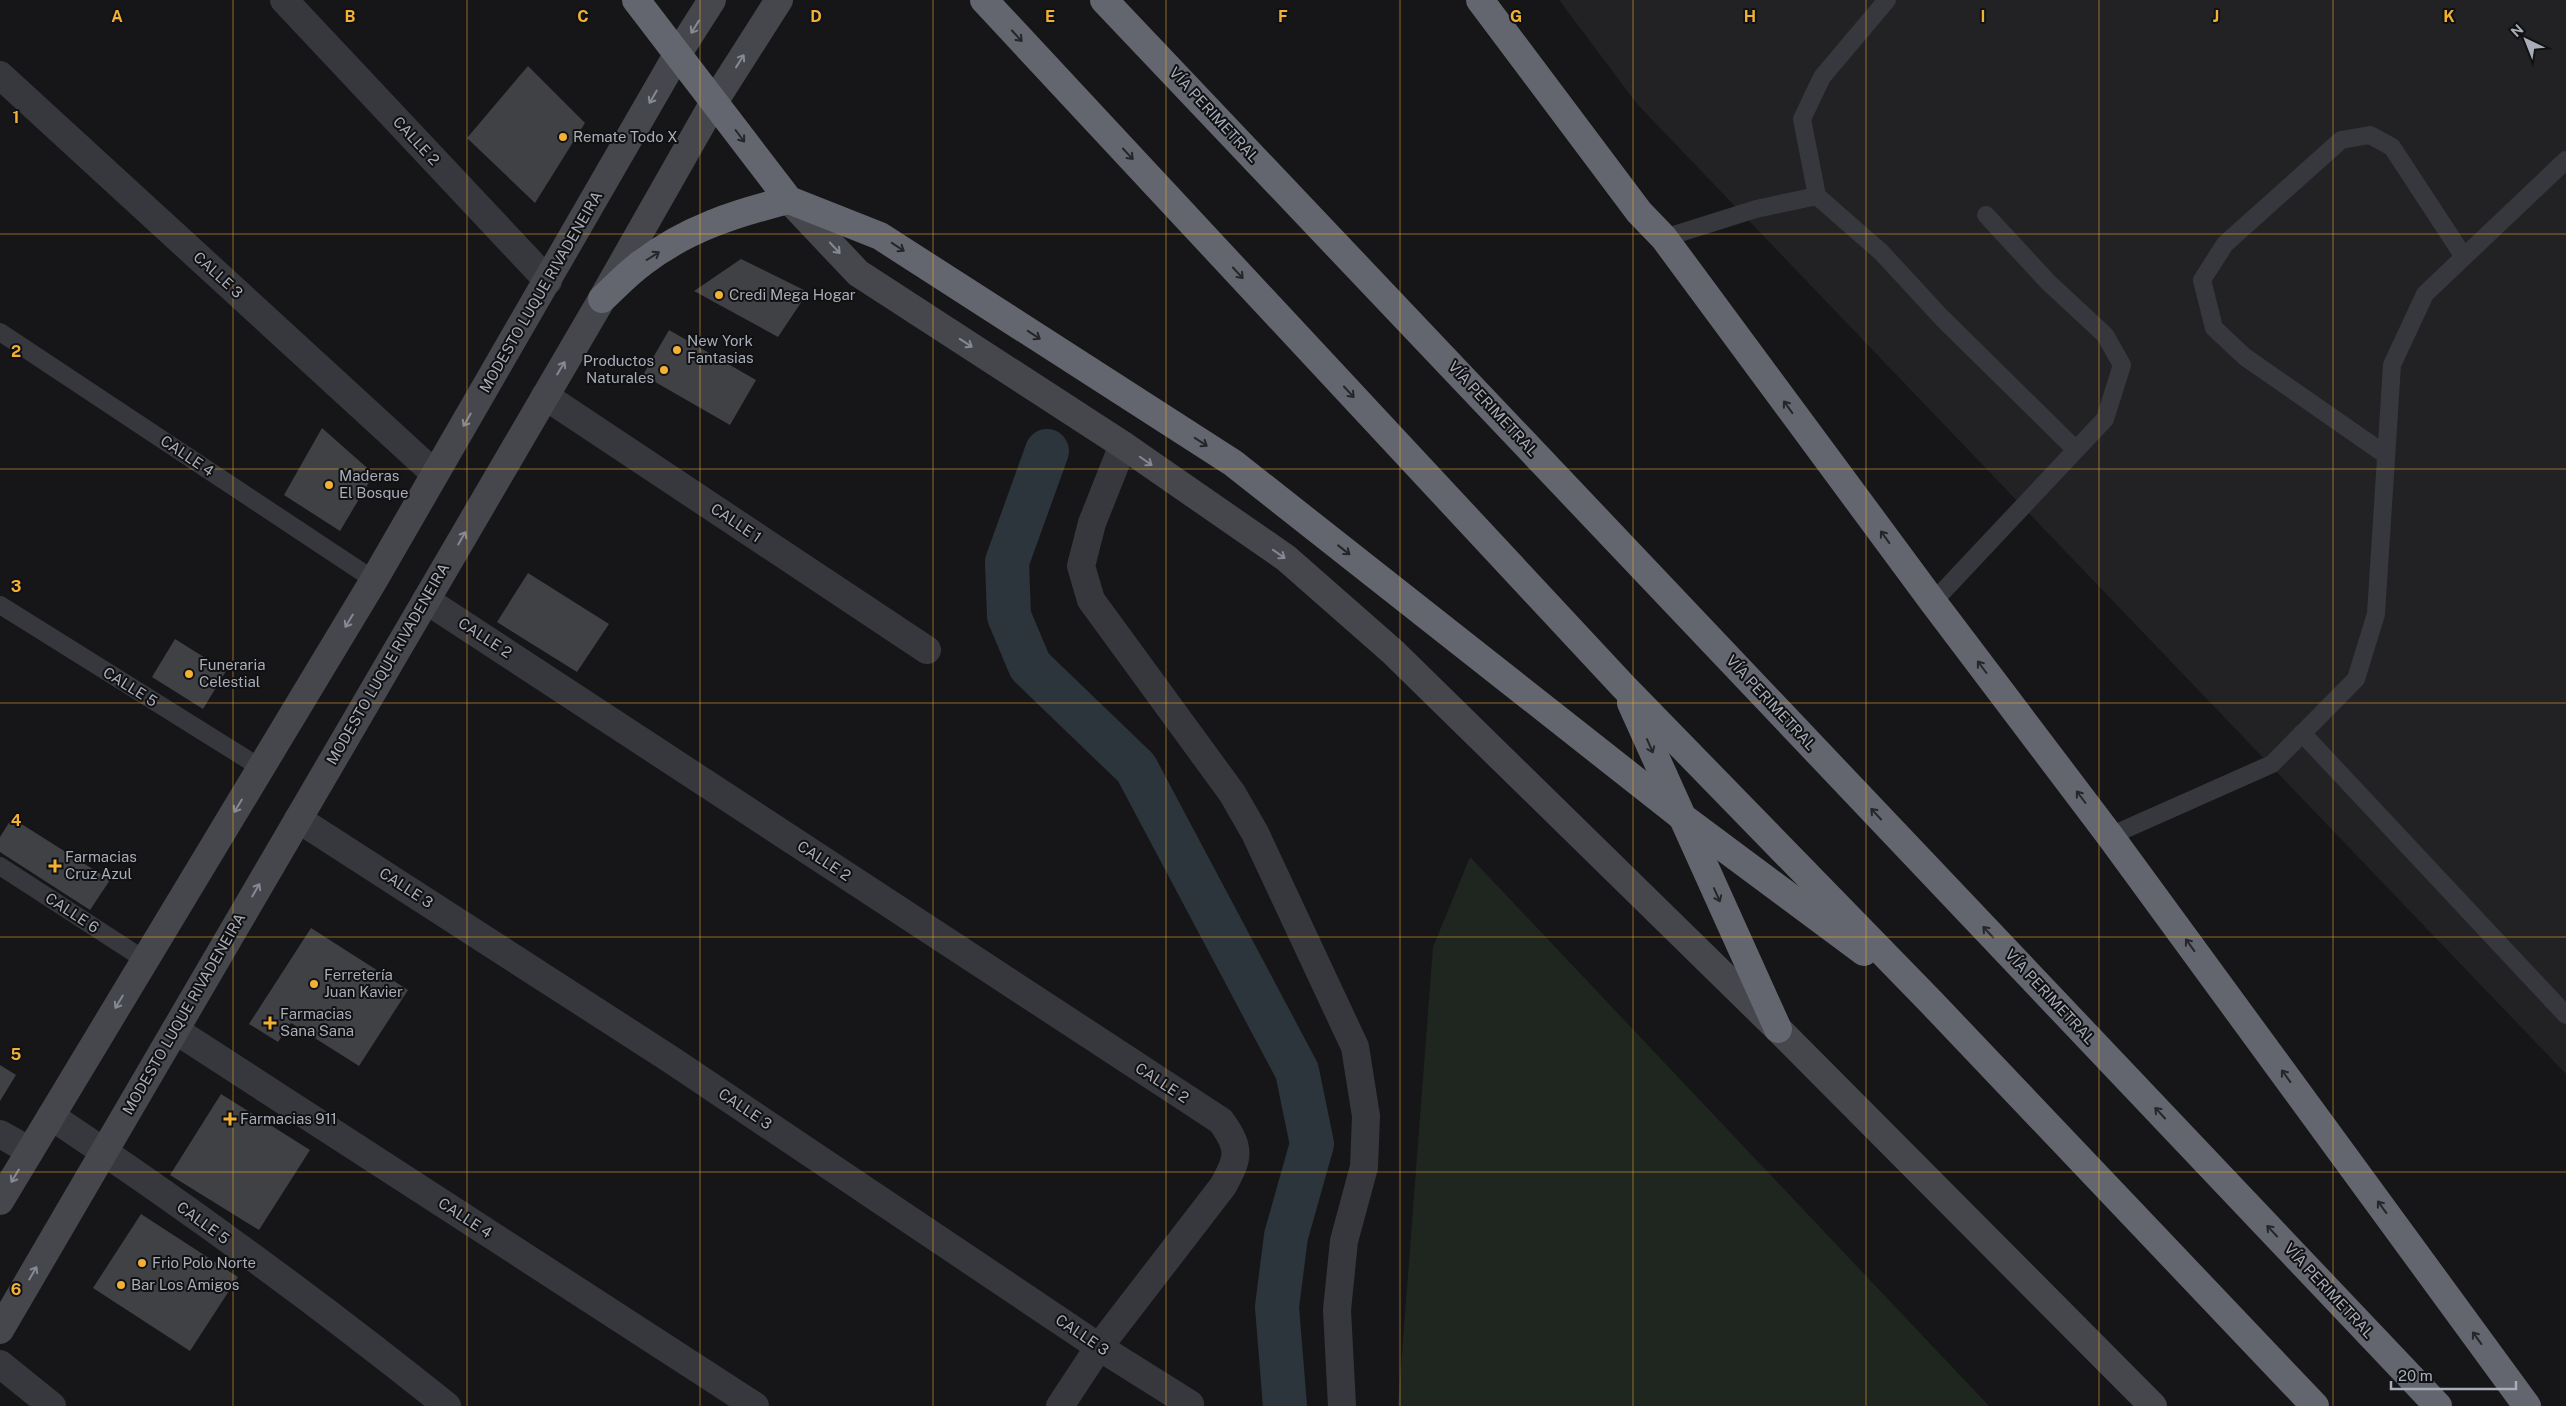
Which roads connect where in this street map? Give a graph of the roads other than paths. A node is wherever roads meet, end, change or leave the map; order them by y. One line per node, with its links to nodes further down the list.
1 (284, 0): 18 (street, CALLE 2)
2 (636, 0): 9 (highway)
3 (712, 0): 9 (street, MODESTO LUQUE RIVADENEIRA, one-way to 9)
4 (779, 0): 11 (street, MODESTO LUQUE RIVADENEIRA, one-way to 4)
5 (984, 0): 31 (highway, one-way to 31)
6 (1104, 0): 59 (highway, VÍA PERIMETRAL, one-way to 6)
7 (1480, 0): 16 (highway)
8 (1887, 0): 13 (lane)
9 (678, 55): 11 (highway); 18 (street, MODESTO LUQUE RIVADENEIRA, one-way to 18)
10 (0, 76): 25 (street, CALLE 3)
11 (714, 102): 14 (highway, one-way to 14); 19 (street, MODESTO LUQUE RIVADENEIRA)
12 (2566, 160): 17 (lane)
13 (1817, 196): 16 (lane); 23 (lane)
14 (789, 200): 19 (highway, one-way to 14); 22 (street, one-way to 22); 34 (highway, one-way to 34)
15 (1986, 215): 23 (lane)
16 (1664, 238): 28 (highway, one-way to 16)
17 (2464, 257): 24 (lane); 24 (lane)
18 (548, 281): 25 (street, MODESTO LUQUE RIVADENEIRA, one-way to 25)
19 (602, 299): 21 (street, MODESTO LUQUE RIVADENEIRA, one-way to 19)
20 (0, 332): 26 (lane, CALLE 4)
21 (545, 396): 27 (street, MODESTO LUQUE RIVADENEIRA, one-way to 21); 30 (street, CALLE 1)
22 (1123, 445): 41 (street, one-way to 41); 56 (street)
23 (2076, 450): 28 (lane)
24 (2386, 455): 32 (lane)
25 (435, 474): 26 (street, MODESTO LUQUE RIVADENEIRA)
26 (374, 580): 33 (street, MODESTO LUQUE RIVADENEIRA, one-way to 33)
27 (426, 600): 35 (street, MODESTO LUQUE RIVADENEIRA); 49 (street, CALLE 2)
28 (1933, 602): 36 (highway, one-way to 28)
29 (0, 605): 33 (lane, CALLE 5)
30 (927, 650)
31 (1623, 686): 34 (highway, one-way to 34); 39 (highway)
32 (2302, 733): 36 (lane); 40 (lane)
33 (261, 768): 38 (street, MODESTO LUQUE RIVADENEIRA, one-way to 38)
34 (1681, 816): 39 (highway); 41 (highway, one-way to 41)
35 (298, 819): 42 (street, MODESTO LUQUE RIVADENEIRA, one-way to 35); 49 (street, CALLE 3)
36 (2110, 836): 60 (highway, one-way to 36)
37 (0, 866): 38 (lane, CALLE 6)
38 (144, 960): 43 (street, MODESTO LUQUE RIVADENEIRA, one-way to 43)
39 (1931, 1002): 58 (highway)
40 (2566, 1015)
41 (1778, 1029): 57 (street)
42 (175, 1030): 45 (street, MODESTO LUQUE RIVADENEIRA); 54 (street, CALLE 4)
43 (51, 1116): 45 (street, CALLE 5); 46 (street, MODESTO LUQUE RIVADENEIRA)
44 (0, 1134): 46 (street)
45 (104, 1151): 48 (street, MODESTO LUQUE RIVADENEIRA, one-way to 45); 53 (street, CALLE 5)
46 (30, 1152): 47 (street, MODESTO LUQUE RIVADENEIRA, one-way to 47)
47 (0, 1201)
48 (0, 1330)
49 (1099, 1347): 51 (street, CALLE 3); 55 (street)
50 (0, 1364): 52 (street)
51 (1190, 1404)
52 (52, 1406)
53 (447, 1406)
54 (755, 1406)
55 (1060, 1406)
56 (1342, 1406)
57 (2153, 1406)
58 (2315, 1406)
59 (2438, 1406)
60 (2527, 1406)

